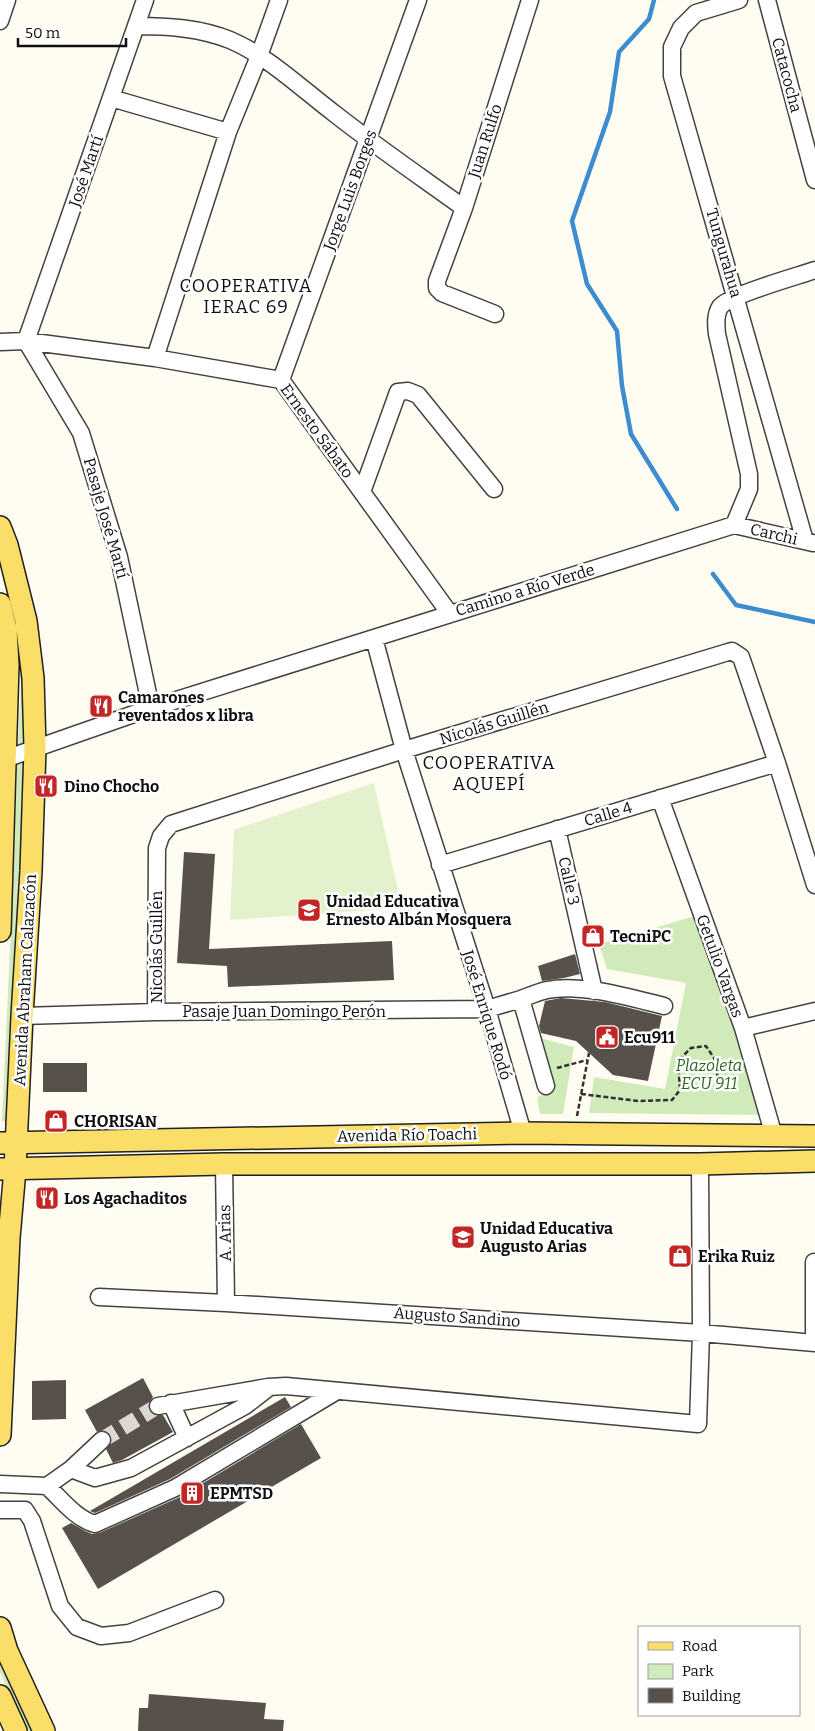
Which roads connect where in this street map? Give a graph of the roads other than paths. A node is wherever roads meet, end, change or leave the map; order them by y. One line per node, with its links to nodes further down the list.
1 (7, 0): 8 (street)
2 (145, 0): 9 (street, José Martí)
3 (279, 0): 10 (street)
4 (530, 0): 15 (street, Juan Rulfo)
5 (739, 0): 17 (street, Tungurahua)
6 (767, 0): 14 (street, Catacocha)
7 (415, 2): 13 (street, Jorge Luis Borges)
8 (0, 21)
9 (136, 26): 10 (street); 11 (street, José Martí)
10 (259, 56): 12 (street); 13 (street)
11 (111, 98): 12 (street); 19 (street, José Martí)
12 (228, 132): 21 (street)
13 (368, 139): 15 (street); 22 (street, Jorge Luis Borges)
14 (815, 180)
15 (464, 208): 18 (street, Juan Rulfo)
16 (815, 270): 17 (street)
17 (736, 297): 25 (street); 27 (street, Tungurahua)
18 (495, 314)
19 (26, 341): 20 (street, Ernesto Sábato); 21 (street, Ernesto Sábato); 32 (street, Pasaje José Martí)
20 (0, 342)
21 (155, 358): 22 (street, Ernesto Sábato)
22 (281, 380): 24 (street, Ernesto Sábato)
23 (494, 489): 24 (street)
24 (362, 492): 29 (street, Ernesto Sábato)
25 (734, 525): 27 (street, Carchi); 29 (street, Camino a Río Verde)
26 (0, 527): 33 (main road, Avenida Abraham Calazacón)
27 (810, 542)
28 (0, 604): 31 (main road, Avenida Abraham Calazacón)
29 (450, 614): 30 (street, Camino a Río Verde)
30 (374, 638): 32 (street, Camino a Río Verde); 34 (street, José Enrique Rodó)
31 (4, 665): 35 (main road, Avenida Abraham Calazacón)
32 (151, 708): 33 (street, Camino a Río Verde)
33 (35, 748): 35 (street, Camino a Río Verde); 49 (main road, Avenida Abraham Calazacón)
34 (404, 750): 36 (street, Nicolás Guillén); 39 (street, José Enrique Rodó); 48 (street, Nicolás Guillén)
35 (6, 759): 41 (main road, Avenida Abraham Calazacón)
36 (777, 762): 37 (street, Calle 4); 40 (street, Nicolás Guillén)
37 (660, 798): 38 (street, Calle 4); 50 (street, Getulio Vargas)
38 (557, 829): 39 (street, Calle 4); 43 (street, Calle 3)
39 (440, 865): 46 (street, José Enrique Rodó)
40 (815, 885)
41 (1, 897): 42 (main road, Avenida Abraham Calazacón)
42 (0, 931)
43 (594, 991): 44 (street, Pasaje Juan Domingo Perón); 45 (street, Pasaje Juan Domingo Perón)
44 (521, 999): 46 (street, Pasaje Juan Domingo Perón); 51 (street)
45 (664, 1006)
46 (487, 1009): 48 (street, Pasaje Juan Domingo Perón); 52 (street, José Enrique Rodó)
47 (815, 1010): 50 (street)
48 (156, 1012): 49 (street, Pasaje Juan Domingo Perón)
49 (22, 1016): 55 (main road, Avenida Abraham Calazacón)
50 (743, 1028): 53 (street, Getulio Vargas)
51 (546, 1086)
52 (523, 1133): 53 (main road, Avenida Río Toachi); 55 (main road, Avenida Río Toachi)
53 (774, 1136): 54 (main road, Avenida Río Toachi)
54 (815, 1136)
55 (8, 1142): 59 (main road, Avenida Abraham Calazacón)
56 (815, 1161): 58 (main road, Avenida Río Toachi)
57 (224, 1164): 58 (main road, Avenida Río Toachi); 59 (main road, Avenida Río Toachi); 62 (street, A. Arias)
58 (700, 1164): 63 (street)
59 (8, 1169): 67 (main road, Avenida Abraham Calazacón)
60 (814, 1262): 64 (street)
61 (99, 1297): 62 (street, Augusto Sandino)
62 (226, 1303): 63 (street, Augusto Sandino)
63 (701, 1333): 64 (street, Augusto Sandino); 66 (street)
64 (814, 1343)
65 (269, 1387): 66 (street); 68 (street); 68 (street)
66 (337, 1391): 72 (street)
67 (0, 1435)
68 (187, 1438): 70 (street)
69 (102, 1440): 70 (street)
70 (71, 1469): 72 (street)
71 (0, 1484): 72 (street)
72 (47, 1486)
73 (0, 1510): 74 (street)
74 (215, 1600)
75 (0, 1628): 78 (main road)
76 (0, 1696): 77 (main road)
77 (16, 1731)
78 (44, 1731)

